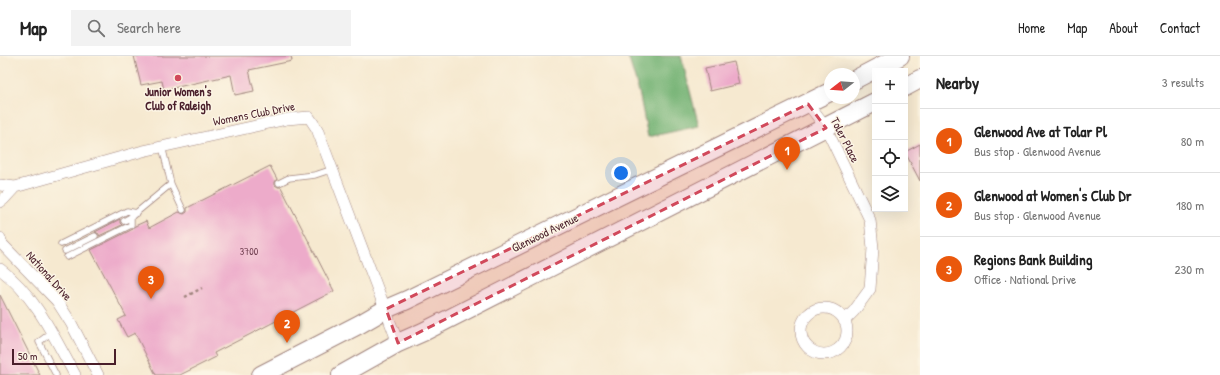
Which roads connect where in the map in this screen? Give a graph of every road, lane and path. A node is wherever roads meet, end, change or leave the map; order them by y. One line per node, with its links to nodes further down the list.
1 (900, 56): 2 (main road)
2 (860, 77)
3 (920, 79): 4 (main road)
4 (908, 85)
5 (824, 95): 6 (main road, Glenwood Avenue)
6 (808, 104): 8 (street, Toler Place); 26 (main road, Glenwood Avenue)
7 (872, 104): 8 (main road)
8 (826, 128): 27 (street, Toler Place); 29 (main road)
9 (162, 146): 10 (street, Womens Club Drive); 12 (lane); 14 (street, Womens Club Drive)
10 (333, 169): 11 (lane); 26 (street, Womens Club Drive)
11 (279, 183)
12 (171, 184): 16 (lane); 17 (lane)
13 (0, 185): 14 (street, Womens Club Drive)
14 (14, 187): 15 (street)
15 (0, 202)
16 (183, 210)
17 (137, 213): 18 (lane); 22 (lane)
18 (131, 217): 19 (lane); 20 (lane)
19 (124, 221)
20 (95, 236)
21 (0, 238): 32 (street, National Drive)
22 (61, 244)
23 (0, 269): 28 (street)
24 (202, 288): 25 (path)
25 (185, 297)
26 (386, 309): 29 (street, Womens Club Drive); 33 (main road, Glenwood Avenue)
27 (844, 320): 27 (street)
28 (52, 332): 30 (lane); 31 (street)
29 (398, 343): 34 (main road)
30 (56, 375)
31 (75, 375)
32 (98, 375)
33 (260, 375)
34 (341, 375)

